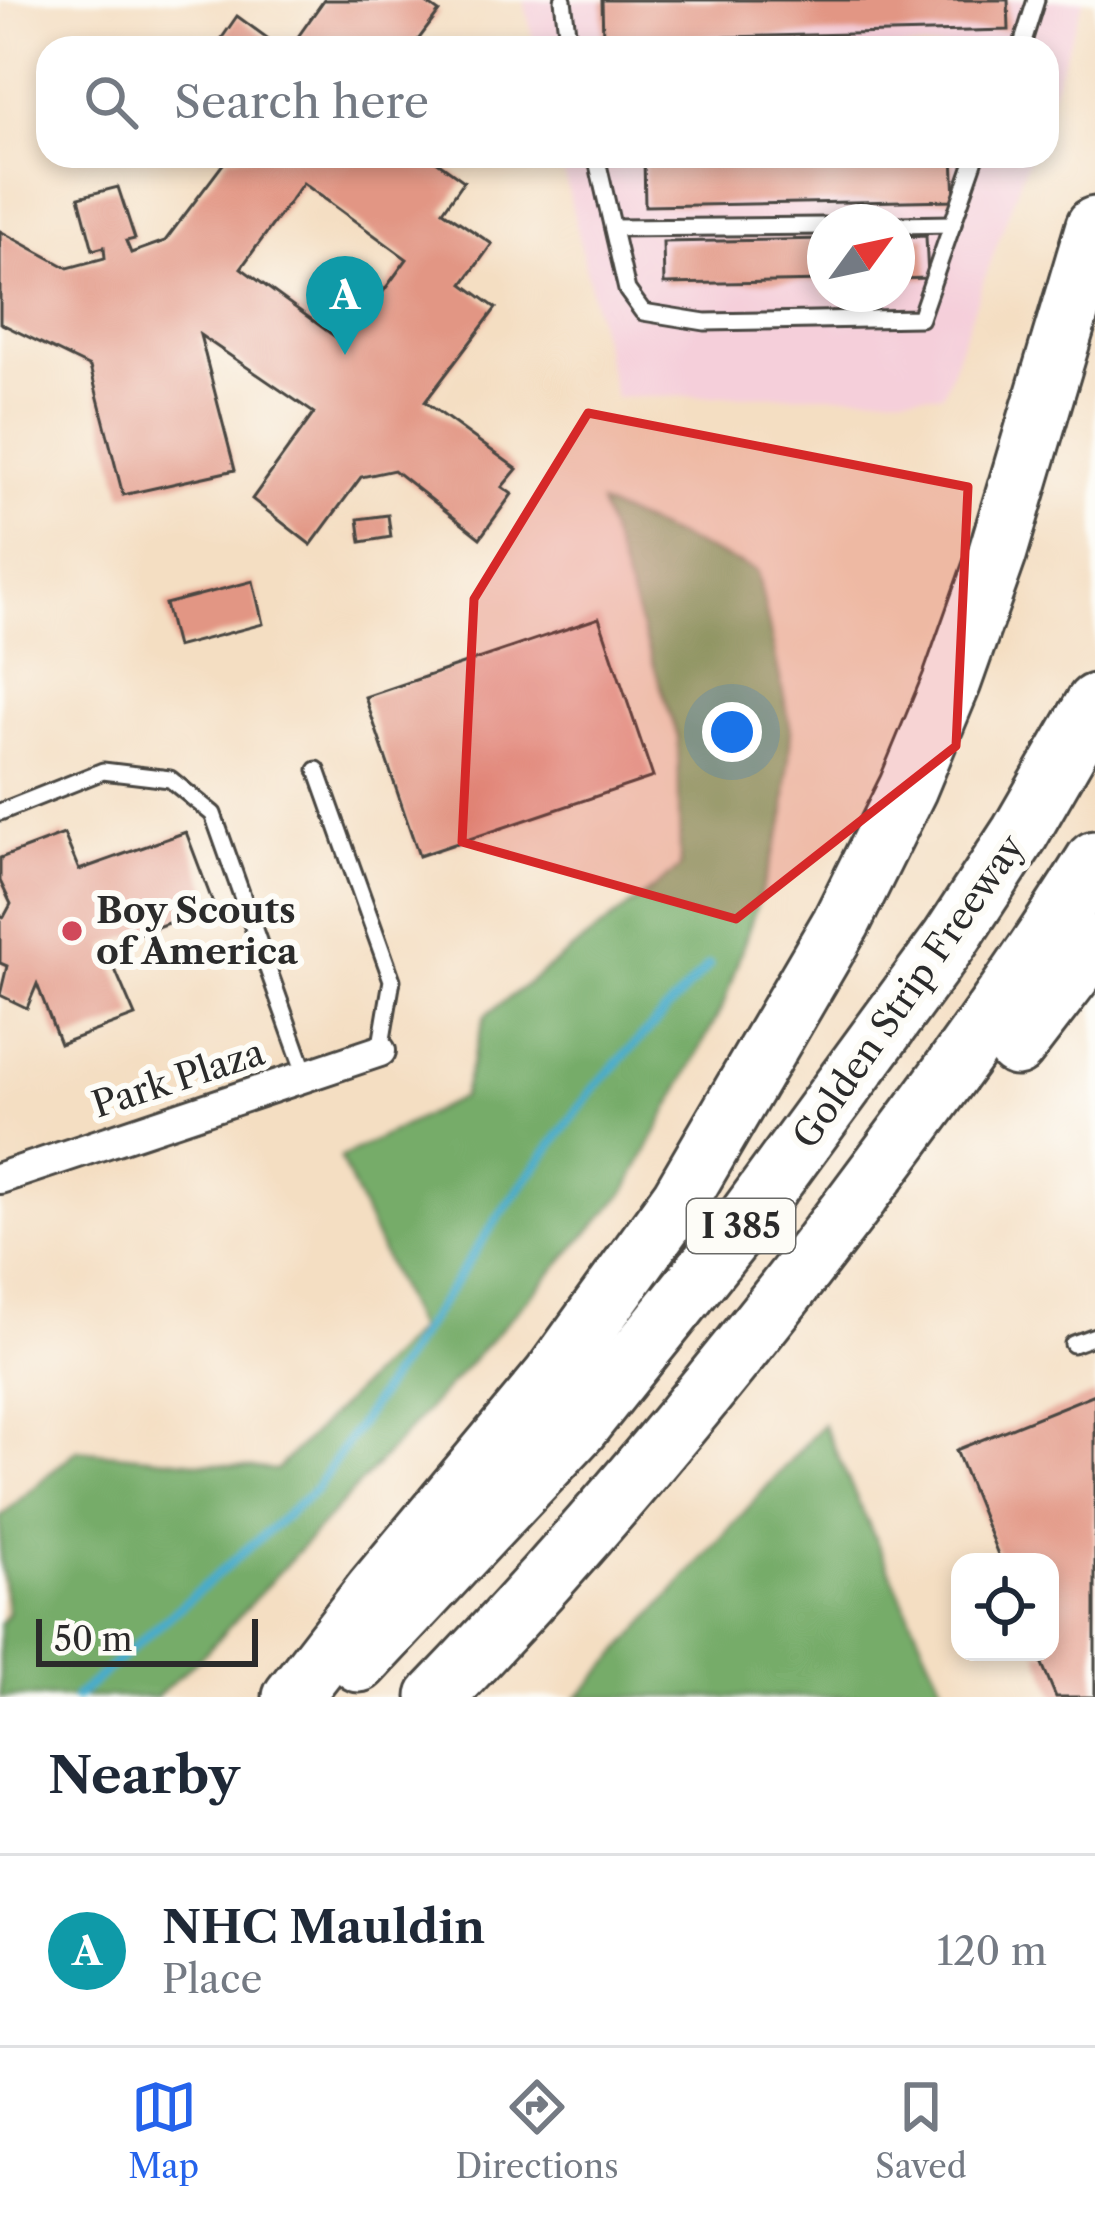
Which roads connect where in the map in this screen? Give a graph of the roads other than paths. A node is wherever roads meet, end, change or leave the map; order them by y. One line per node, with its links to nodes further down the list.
1 (563, 0): 3 (lane)
2 (1036, 0): 4 (lane)
3 (568, 36)
4 (1025, 36)
5 (599, 168): 11 (lane)
6 (972, 168): 8 (lane)
7 (915, 224): 8 (lane)
8 (953, 224): 11 (lane)
9 (807, 226): 11 (lane)
10 (1095, 226): 23 (highway)
11 (613, 228)
12 (1095, 703): 24 (highway, Golden Strip Freeway / I 385)
13 (316, 770): 17 (lane)
14 (0, 812): 18 (lane)
15 (1095, 860): 22 (highway, I 385)
16 (1095, 944): 22 (highway)
17 (380, 1051): 18 (street, Park Plaza)
18 (306, 1076): 19 (street, Park Plaza)
19 (0, 1178)
20 (1095, 1336): 21 (lane)
21 (1073, 1344)
22 (736, 1358): 25 (highway, I 385)
23 (292, 1697)
24 (321, 1697)
25 (436, 1697)

